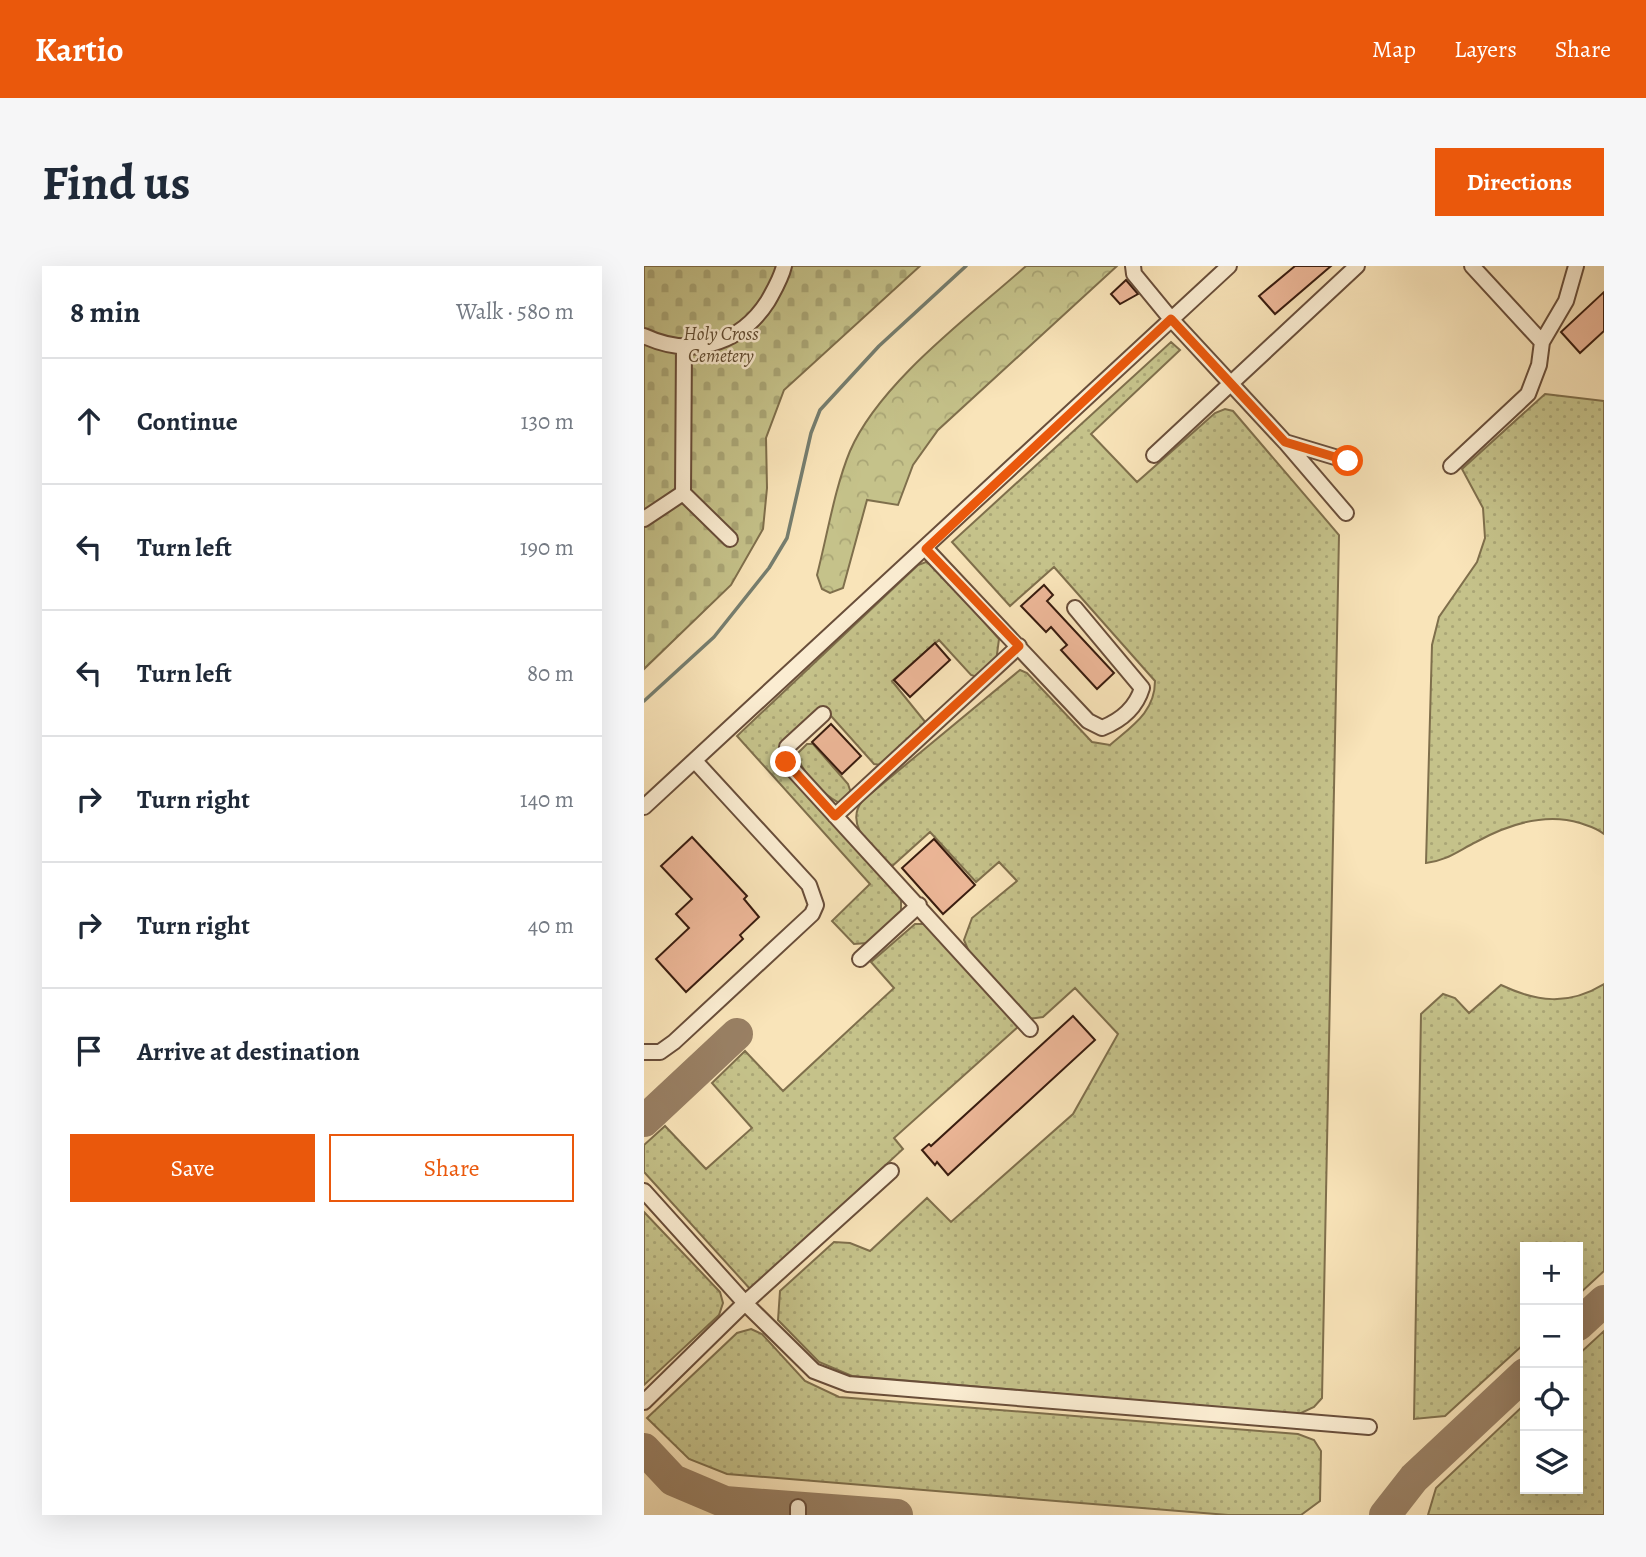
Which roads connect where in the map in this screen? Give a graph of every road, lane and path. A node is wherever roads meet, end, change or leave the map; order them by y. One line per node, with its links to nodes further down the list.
1 (783, 266): 10 (lane)
2 (1133, 266): 7 (lane)
3 (1229, 266): 7 (lane)
4 (1357, 266): 11 (lane)
5 (1472, 266): 9 (lane)
6 (1576, 266): 9 (lane)
7 (1171, 319): 11 (lane); 20 (lane)
8 (644, 335): 10 (lane)
9 (1542, 342): 15 (lane)
10 (684, 346): 16 (lane)
11 (1232, 384): 12 (lane); 13 (lane)
12 (1285, 442): 14 (lane); 17 (lane)
13 (1154, 455)
14 (1348, 461)
15 (1451, 466)
16 (683, 493): 18 (lane); 19 (lane)
17 (1346, 513)
18 (644, 519)
19 (730, 539)
20 (926, 549): 22 (lane); 24 (lane)
21 (1075, 608): 22 (lane)
22 (1019, 646): 26 (lane)
23 (823, 714): 26 (lane)
24 (695, 761): 25 (lane); 30 (lane)
25 (644, 807)
26 (835, 816): 27 (lane)
27 (919, 905): 28 (lane); 29 (lane)
28 (860, 959)
29 (1030, 1029)
30 (644, 1052)
31 (891, 1171): 33 (lane)
32 (644, 1191): 33 (lane)
33 (745, 1303): 34 (lane); 35 (lane)
34 (644, 1402)
35 (1369, 1427)

